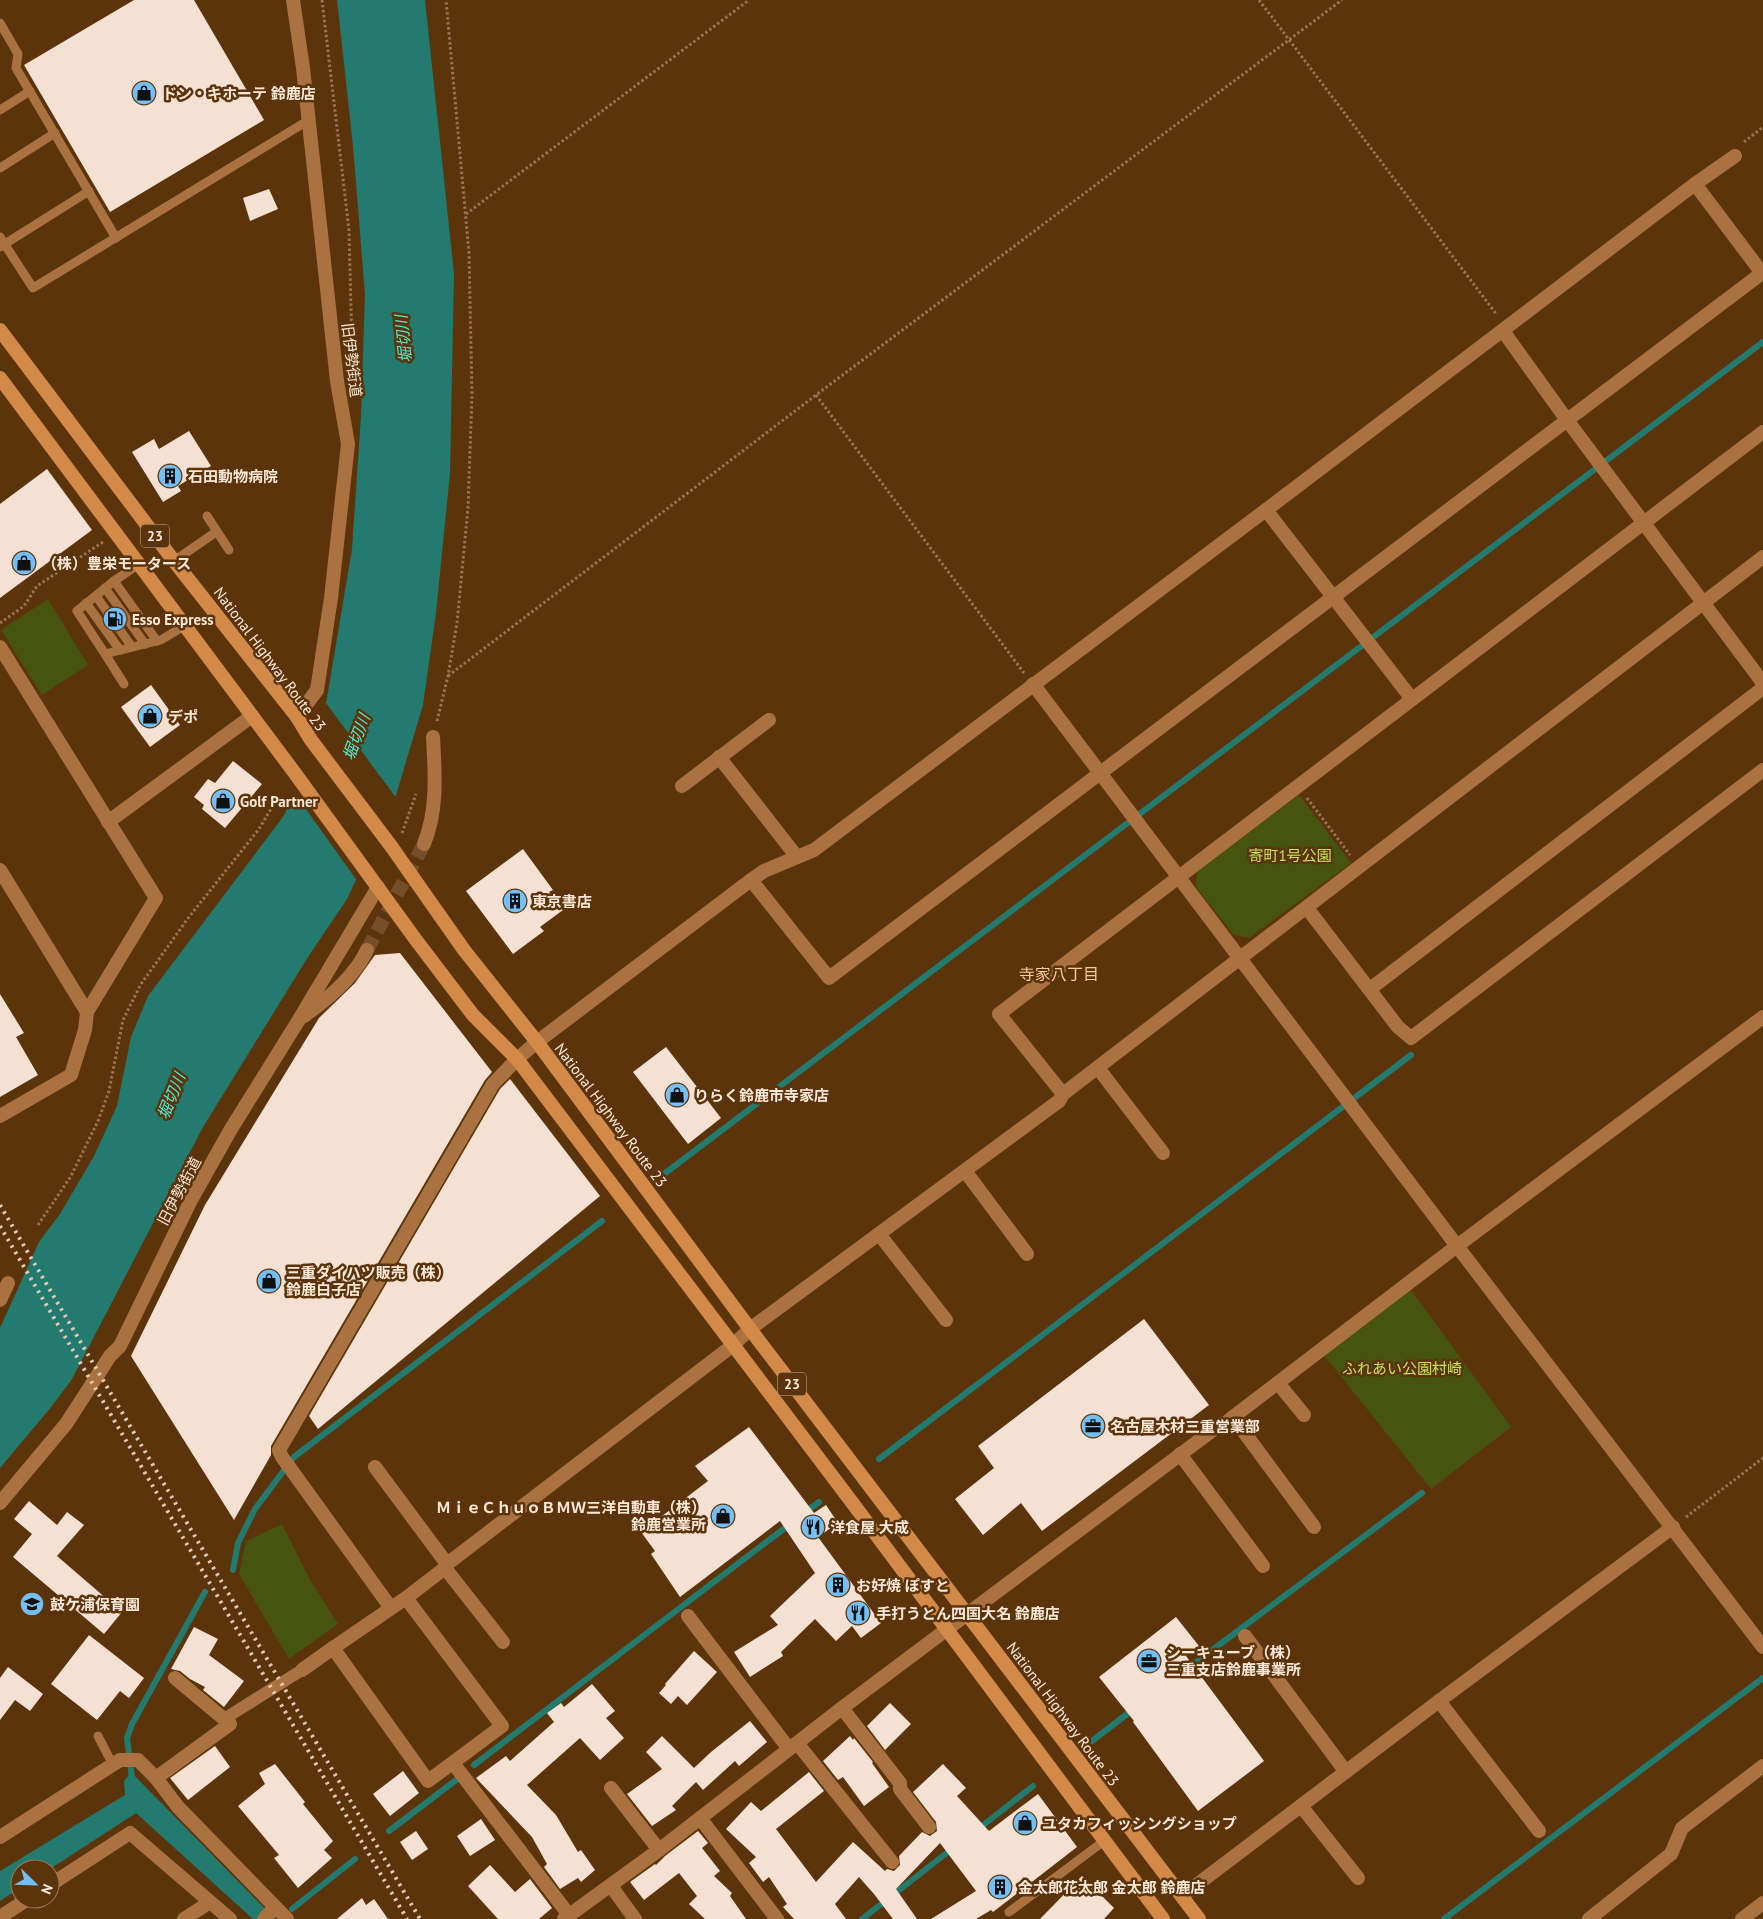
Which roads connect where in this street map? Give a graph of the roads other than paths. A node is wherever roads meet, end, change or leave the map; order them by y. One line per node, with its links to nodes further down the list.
1 (293, 0): 5 (street, 旧伊勢街道)
2 (0, 23): 3 (lane)
3 (30, 91): 4 (lane); 6 (lane)
4 (0, 110)
5 (309, 120): 11 (lane); 46 (street, 旧伊勢街道)
6 (54, 133): 8 (lane); 10 (lane)
7 (1735, 156): 9 (street)
8 (0, 168)
9 (1695, 184): 13 (street); 17 (street)
10 (89, 191): 11 (lane); 12 (lane)
11 (116, 238): 12 (lane)
12 (2, 243)
13 (1505, 329): 17 (street); 19 (street)
14 (0, 330): 15 (highway, National Highway Route 23 / 23)
15 (6, 348): 25 (highway, National Highway Route 23 / 23)
16 (0, 378): 26 (highway, 23)
17 (1567, 420): 21 (street); 30 (street)
18 (1763, 432): 21 (street)
19 (1266, 510): 30 (street); 42 (street)
20 (207, 516): 22 (lane)
21 (1643, 523): 32 (street); 44 (street)
22 (216, 532): 23 (lane); 25 (lane)
23 (229, 550)
24 (1763, 557): 32 (street)
25 (174, 561): 46 (highway, National Highway Route 23 / 23)
26 (139, 564): 27 (lane); 33 (highway, 23)
27 (114, 581): 28 (lane); 34 (lane)
28 (105, 588): 29 (lane); 35 (lane)
29 (96, 596): 31 (lane); 37 (lane)
30 (1332, 596): 44 (street); 51 (street)
31 (86, 603): 38 (lane); 39 (lane)
32 (1703, 603): 40 (street); 60 (street)
33 (184, 626): 34 (lane); 45 (highway, 23)
34 (157, 641): 35 (lane)
35 (145, 644): 37 (lane)
36 (0, 647): 53 (street)
37 (132, 647): 38 (lane)
38 (120, 650): 39 (lane)
39 (105, 654): 41 (lane)
40 (1763, 683)
41 (124, 684)
42 (1033, 684): 51 (street); 55 (street)
43 (1763, 688): 63 (street)
44 (1412, 699): 57 (street)
45 (252, 716): 53 (street); 59 (highway, 23)
46 (296, 717): 67 (highway, National Highway Route 23 / 23)
47 (769, 720): 49 (street)
48 (433, 737): 54 (street)
49 (719, 757): 52 (street); 55 (street)
50 (1763, 770): 63 (street)
51 (1100, 773): 57 (street); 58 (street)
52 (682, 786)
53 (108, 822): 64 (street)
54 (424, 844)
55 (797, 857): 58 (street)
56 (0, 870): 64 (street)
57 (1178, 876): 62 (street); 70 (street)
58 (751, 880): 67 (street)
59 (376, 884): 66 (street, 旧伊勢街道); 68 (highway, 23)
60 (1307, 908): 62 (street); 63 (street)
61 (366, 950): 66 (street)
62 (1241, 958): 69 (street); 75 (street)
63 (1370, 989)
64 (86, 1012): 71 (street)
65 (1763, 1016): 75 (street)
66 (300, 1018): 87 (street, 旧伊勢街道)
67 (537, 1042): 68 (street); 80 (highway, National Highway Route 23 / 23)
68 (517, 1059): 81 (highway, 23); 93 (street)
69 (1098, 1068): 70 (street); 72 (street)
70 (1063, 1094): 73 (street)
71 (0, 1116)
72 (1163, 1153)
73 (965, 1171): 74 (street); 76 (street)
74 (879, 1234): 79 (street); 80 (street)
75 (1457, 1246): 82 (street); 89 (street)
76 (1026, 1254)
77 (8, 1283): 78 (street)
78 (0, 1300)
79 (946, 1320)
80 (750, 1329): 81 (street); 94 (highway, National Highway Route 23 / 23)
81 (732, 1346): 90 (street); 96 (highway, 23)
82 (1278, 1383): 83 (street); 84 (street)
83 (1304, 1415)
84 (1233, 1417): 85 (street); 88 (street)
85 (1180, 1454): 91 (street); 94 (street)
86 (375, 1467): 90 (street)
87 (0, 1503)
88 (1314, 1527)
89 (1673, 1527): 99 (street); 103 (street)
90 (446, 1566): 92 (street); 98 (street)
91 (1264, 1566)
92 (406, 1598): 93 (street); 109 (street)
93 (391, 1608): 100 (street)
94 (967, 1615): 96 (street); 125 (highway, National Highway Route 23 / 23)
95 (688, 1616): 107 (street)
96 (948, 1630): 104 (street); 119 (highway, 23)
97 (1244, 1636): 111 (street)
98 (503, 1642)
99 (1763, 1646)
100 (333, 1648): 101 (street); 109 (street)
101 (302, 1670): 105 (street)
102 (175, 1678): 105 (street)
103 (1439, 1701): 111 (street); 117 (street)
104 (842, 1708): 107 (street); 116 (street)
105 (224, 1719): 112 (street)
106 (98, 1736): 108 (lane)
107 (793, 1746): 115 (street); 121 (street)
108 (117, 1762): 112 (street); 118 (street)
109 (453, 1763): 131 (street)
110 (1763, 1766): 140 (street)
111 (1346, 1772): 114 (street)
112 (156, 1778): 127 (street)
113 (611, 1788): 120 (street)
114 (1301, 1806): 123 (street); 125 (street)
115 (700, 1818): 120 (street); 138 (street)
116 (929, 1826)
117 (1540, 1830)
118 (0, 1837)
119 (1104, 1840): 129 (lane); 132 (highway, 23)
120 (659, 1850): 124 (street)
121 (892, 1862)
122 (60, 1878): 126 (street)
123 (1358, 1878)
124 (611, 1886): 131 (street); 137 (street)
125 (1182, 1896): 139 (highway, National Highway Route 23 / 23)
126 (210, 1902): 133 (street); 134 (street)
127 (274, 1908): 135 (street); 136 (street)
128 (12, 1909): 130 (street)
129 (1010, 1912)
130 (0, 1917)
131 (566, 1917)
132 (1158, 1917)
133 (184, 1919)
134 (230, 1919)
135 (264, 1919)
136 (287, 1919)
137 (635, 1919)
138 (777, 1919)
139 (1200, 1919)
140 (1589, 1919)

